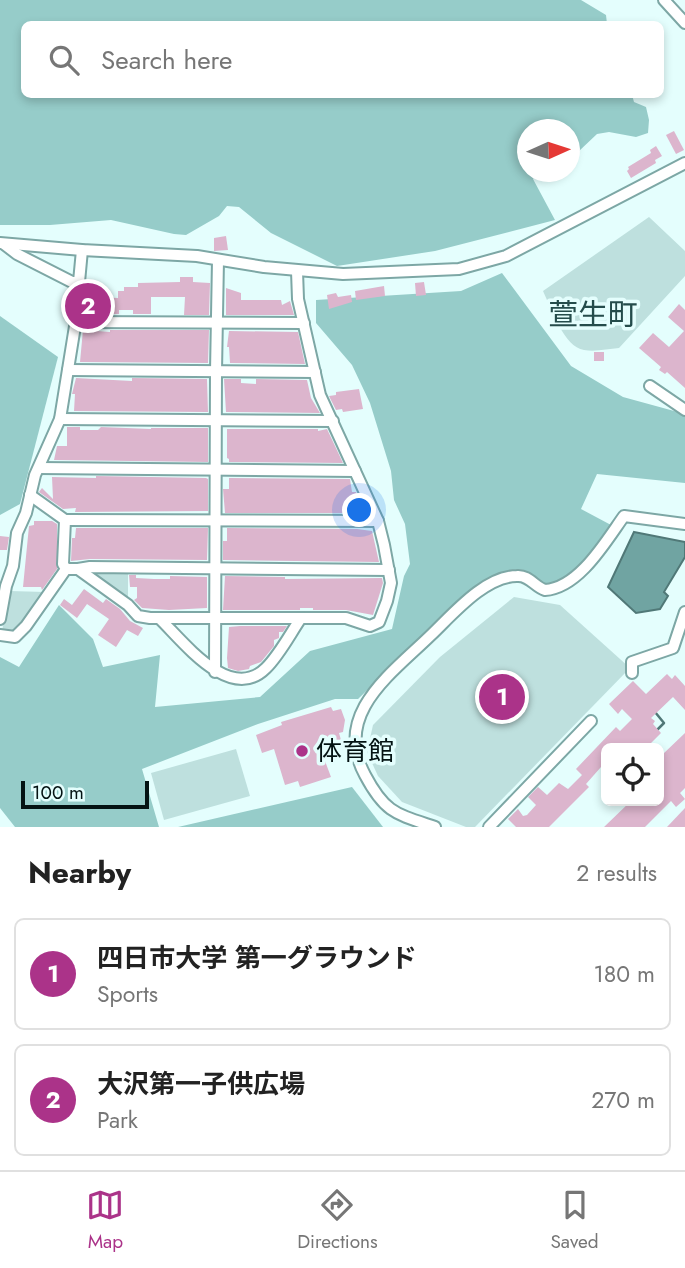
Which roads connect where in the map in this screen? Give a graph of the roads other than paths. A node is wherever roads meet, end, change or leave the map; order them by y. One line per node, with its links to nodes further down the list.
1 (664, 0): 2 (street)
2 (685, 23)
3 (685, 163): 7 (street)
4 (2, 243): 5 (street); 8 (street)
5 (82, 250): 6 (street); 8 (street)
6 (218, 260): 7 (street); 10 (street)
7 (297, 271): 11 (street)
8 (79, 282): 9 (street)
9 (76, 322): 10 (street); 12 (street)
10 (216, 323): 11 (street); 13 (street)
11 (304, 323): 14 (street)
12 (68, 370): 13 (street); 17 (street)
13 (216, 371): 14 (street); 18 (street)
14 (315, 372): 19 (street)
15 (650, 386): 16 (street)
16 (685, 410)
17 (60, 419): 18 (street); 20 (street)
18 (216, 421): 19 (street); 21 (street)
19 (333, 421): 22 (street)
20 (38, 468): 21 (street); 23 (street)
21 (216, 470): 22 (street); 25 (street)
22 (355, 471): 26 (street)
23 (30, 495): 24 (street); 35 (street)
24 (65, 520): 25 (street); 28 (street)
25 (216, 520): 26 (street); 29 (street)
26 (378, 521): 30 (street)
27 (685, 524): 40 (street)
28 (72, 569): 29 (street); 32 (street); 36 (street)
29 (215, 569): 30 (street); 33 (street)
30 (389, 570): 34 (street)
31 (685, 612): 38 (street)
32 (159, 618): 33 (street); 37 (street)
33 (215, 618): 34 (street); 37 (street)
34 (301, 618): 37 (street)
35 (0, 619)
36 (0, 635)
37 (215, 671)
38 (632, 673)
39 (591, 721): 41 (street)
40 (435, 827)
41 (489, 827)

